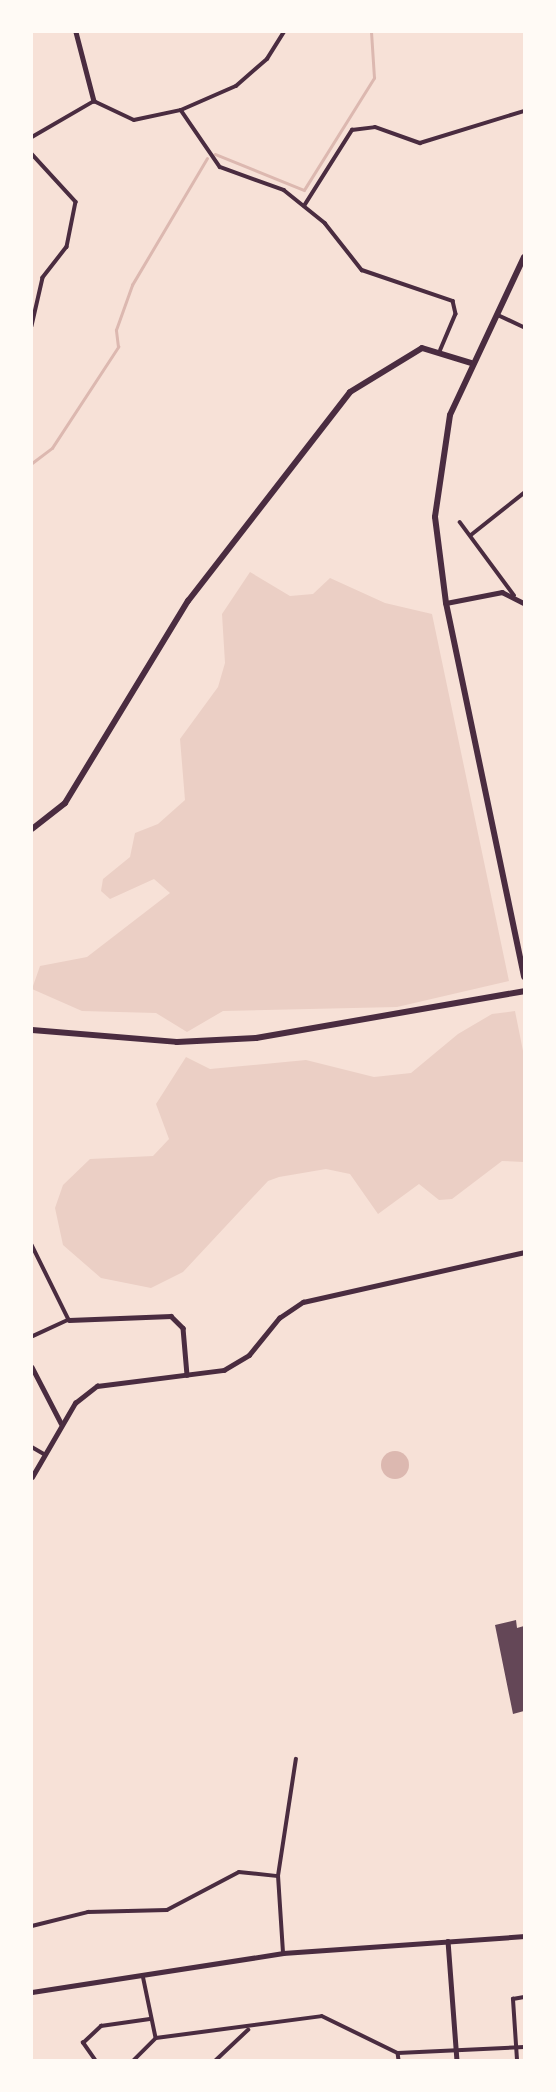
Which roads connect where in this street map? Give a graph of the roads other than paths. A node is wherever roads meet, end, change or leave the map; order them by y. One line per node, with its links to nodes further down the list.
1 (76, 32): 3 (street)
2 (284, 32): 4 (street)
3 (94, 101): 4 (street); 6 (street)
4 (181, 110): 8 (street)
5 (524, 111): 8 (street)
6 (32, 133)
7 (32, 154): 11 (street)
8 (304, 206): 13 (street)
9 (524, 257): 10 (main road)
10 (496, 315): 12 (street); 14 (main road)
11 (32, 326)
12 (524, 327)
13 (441, 350): 14 (main road); 21 (main road)
14 (471, 363): 19 (main road)
15 (524, 493): 17 (street)
16 (460, 522): 17 (street)
17 (471, 535): 18 (street)
18 (514, 595): 19 (street); 20 (street)
19 (446, 603): 22 (main road)
20 (524, 603)
21 (32, 829)
22 (524, 977)
23 (524, 991): 24 (main road)
24 (32, 1030)
25 (32, 1245): 27 (street)
26 (524, 1252): 30 (street)
27 (69, 1320): 28 (street); 30 (street)
28 (32, 1337)
29 (32, 1367): 31 (street)
30 (187, 1375): 31 (street)
31 (61, 1423): 33 (street)
32 (32, 1447): 33 (street)
33 (44, 1454): 34 (street)
34 (32, 1477)
35 (296, 1759): 36 (street)
36 (278, 1877): 37 (street); 40 (street)
37 (32, 1926)
38 (524, 1936): 39 (street)
39 (448, 1941): 40 (street); 48 (street)
40 (283, 1953): 41 (street)
41 (144, 1975): 42 (street); 44 (street)
42 (32, 1992)
43 (524, 1997): 49 (street)
44 (150, 2019): 46 (street); 51 (street)
45 (249, 2028): 46 (street); 50 (street); 53 (street)
46 (156, 2038): 52 (street)
47 (524, 2047): 49 (street)
48 (457, 2048): 49 (street); 50 (street); 55 (street)
49 (517, 2048): 56 (street)
50 (398, 2053): 54 (street)
51 (95, 2060)
52 (134, 2060)
53 (216, 2060)
54 (399, 2060)
55 (457, 2060)
56 (517, 2060)

